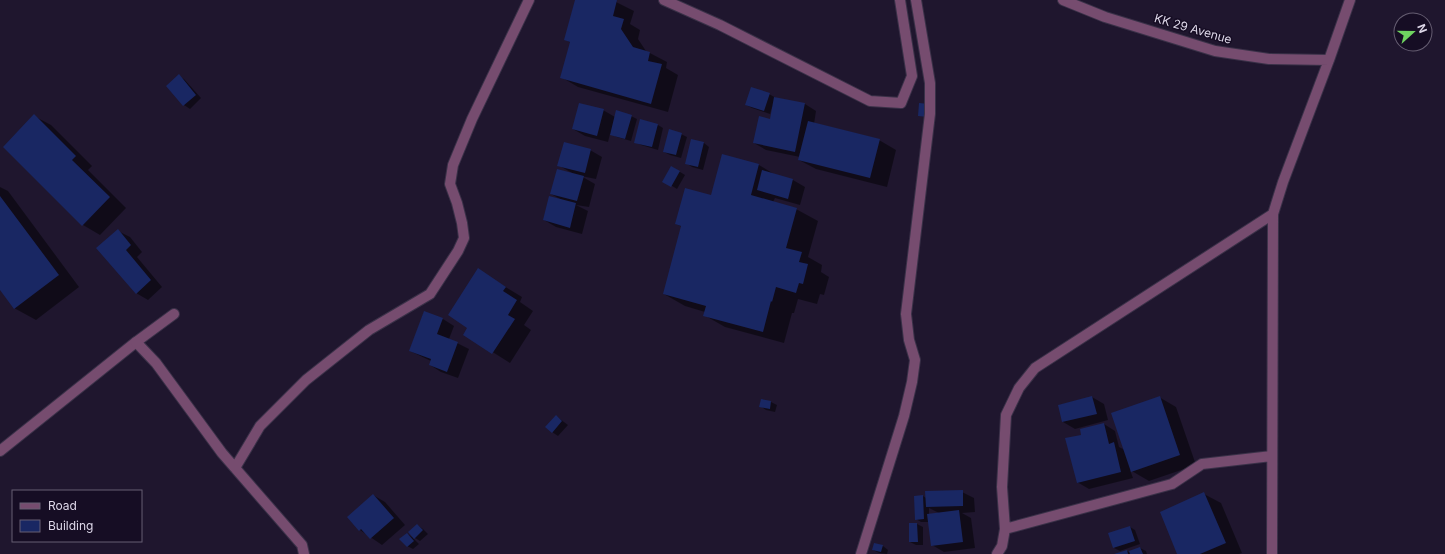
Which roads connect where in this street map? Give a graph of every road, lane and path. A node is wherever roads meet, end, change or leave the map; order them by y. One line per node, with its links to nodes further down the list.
1 (529, 0): 13 (street)
2 (664, 0): 3 (street)
3 (900, 0)
4 (916, 0): 16 (street)
5 (1063, 0): 7 (street, KK 29 Avenue)
6 (1350, 0): 7 (street)
7 (1330, 60): 8 (street)
8 (1273, 214): 12 (street); 14 (street)
9 (174, 314): 10 (street)
10 (136, 342): 11 (street); 13 (street)
11 (0, 451)
12 (1272, 456): 14 (street); 18 (street)
13 (235, 468): 15 (street)
14 (1005, 529): 17 (street)
15 (304, 554)
16 (861, 554)
17 (997, 554)
18 (1272, 554)

